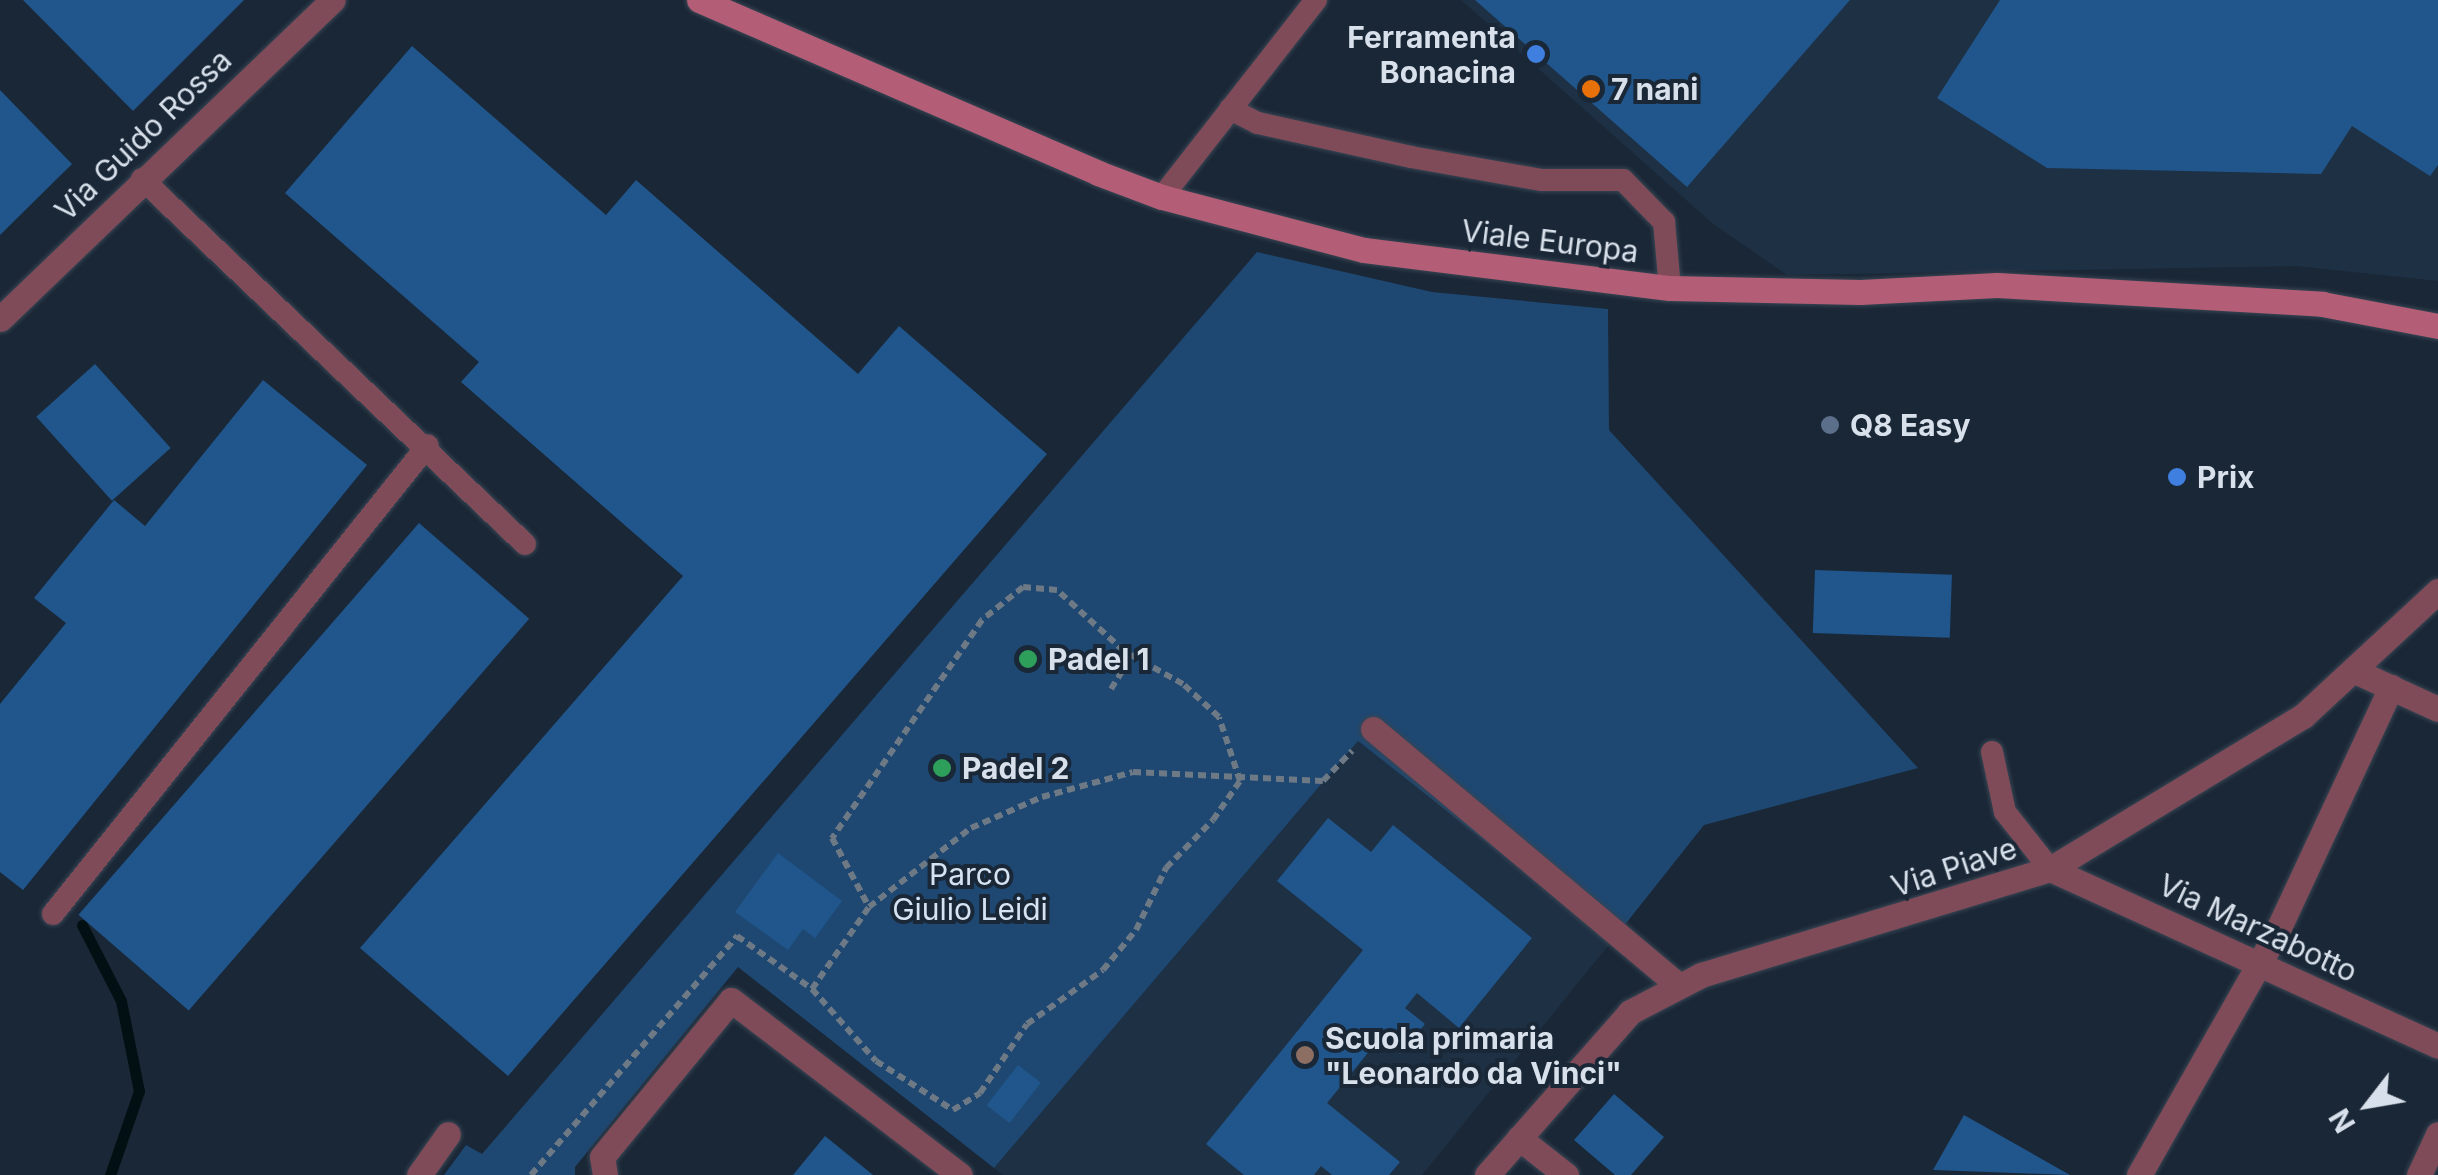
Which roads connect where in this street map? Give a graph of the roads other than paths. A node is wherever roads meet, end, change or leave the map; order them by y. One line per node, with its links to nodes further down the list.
1 (333, 0): 5 (street, Via Guido Rossa)
2 (699, 0): 6 (street, Viale Europa)
3 (1316, 0): 4 (lane)
4 (1230, 109): 6 (lane); 7 (lane)
5 (142, 179): 8 (street, Via Guido Rossa); 10 (lane)
6 (1162, 197): 7 (street, Viale Europa)
7 (1670, 288): 9 (street, Viale Europa)
8 (0, 319)
9 (2438, 326)
10 (428, 446): 11 (lane); 19 (lane)
11 (525, 544)
12 (2438, 591): 13 (street, Via Piave)
13 (2355, 671): 14 (street); 18 (street, Via Piave)
14 (2391, 687): 15 (street); 20 (street)
15 (2438, 709)
16 (1373, 729): 21 (street)
17 (1992, 752): 18 (lane)
18 (2050, 869): 20 (street, Via Marzabotto); 21 (street, Via Piave)
19 (53, 914)
20 (2259, 966): 22 (street, Via Marzabotto); 31 (street)
21 (1677, 984): 25 (street, Via Piave)
22 (2438, 1046)
23 (448, 1134): 26 (street)
24 (2438, 1134): 32 (street)
25 (1518, 1138): 29 (street, Via Piave); 30 (street)
26 (419, 1175)
27 (605, 1175): 28 (street)
28 (960, 1175)
29 (1487, 1175)
30 (1566, 1175)
31 (2140, 1175)
32 (2419, 1175)

